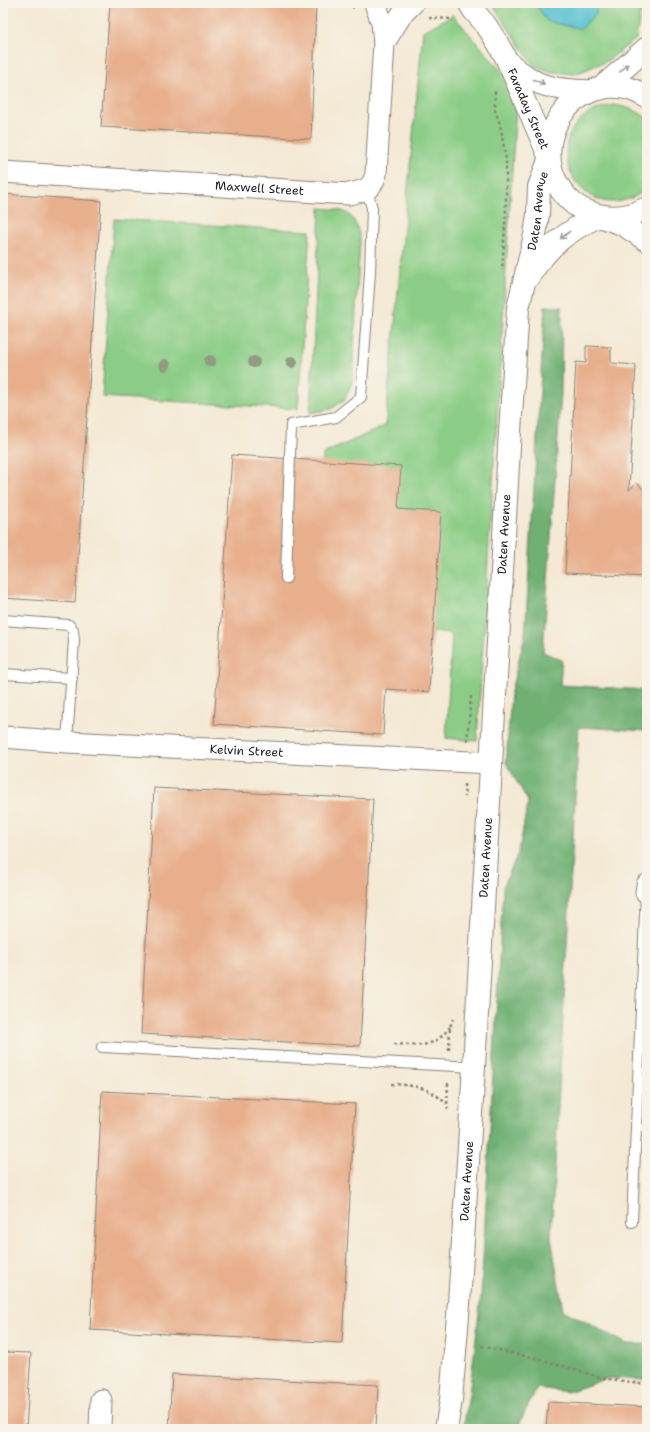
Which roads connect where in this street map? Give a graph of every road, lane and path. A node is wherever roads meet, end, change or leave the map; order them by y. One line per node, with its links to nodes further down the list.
1 (375, 3): 4 (street)
2 (464, 9): 3 (path); 6 (street, Faraday Street)
3 (420, 10): 4 (street)
4 (384, 43): 12 (street)
5 (647, 48): 8 (street, one-way to 5)
6 (507, 60): 8 (street, Faraday Street, one-way to 8); 10 (street, Faraday Street)
7 (493, 86): 14 (path)
8 (596, 90): 9 (street); 10 (street)
9 (647, 97)
10 (549, 158): 15 (street); 17 (street, Daten Avenue)
11 (3, 172): 12 (street, Maxwell Street)
12 (368, 190): 18 (lane)
13 (647, 208): 15 (street)
14 (506, 209)
15 (600, 217): 16 (street); 17 (street, Daten Avenue, one-way to 17)
16 (647, 241)
17 (524, 286): 24 (street, Daten Avenue)
18 (286, 578)
19 (3, 620): 21 (lane)
20 (3, 674): 21 (lane)
21 (72, 678): 23 (lane)
22 (3, 737): 23 (street, Kelvin Street)
23 (67, 742): 24 (street, Kelvin Street)
24 (491, 763): 29 (street, Daten Avenue)
25 (647, 888): 32 (lane)
26 (450, 1027): 27 (path)
27 (394, 1044)
28 (102, 1047): 29 (lane)
29 (474, 1067): 37 (street, Daten Avenue)
30 (391, 1084): 31 (path)
31 (447, 1105)
32 (632, 1222)
33 (481, 1346): 34 (path)
34 (647, 1384)
35 (101, 1400): 36 (street)
36 (100, 1429)
37 (446, 1429)

